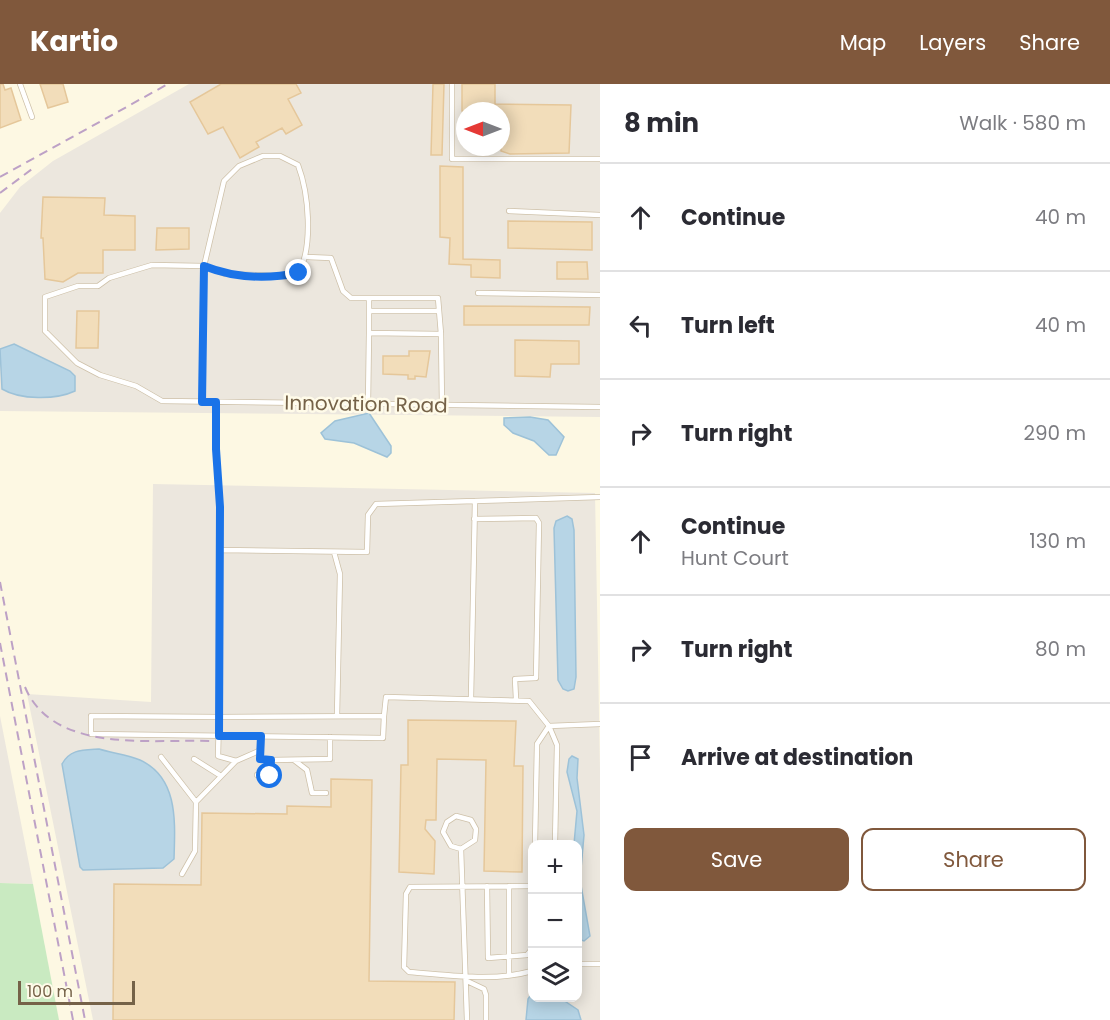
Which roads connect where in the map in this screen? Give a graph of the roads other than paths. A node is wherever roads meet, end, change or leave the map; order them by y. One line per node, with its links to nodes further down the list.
1 (20, 84): 3 (lane)
2 (452, 84): 4 (lane)
3 (32, 117)
4 (600, 159)
5 (509, 211): 6 (lane)
6 (600, 214)
7 (307, 257): 8 (lane); 8 (lane); 11 (lane)
8 (204, 266): 16 (lane); 16 (lane, Innovation Road)
9 (478, 293): 10 (lane)
10 (600, 296)
11 (369, 298): 12 (lane); 13 (lane)
12 (369, 311): 13 (lane); 14 (lane)
13 (439, 311): 15 (lane)
14 (369, 333): 15 (lane); 18 (lane)
15 (441, 334): 19 (lane)
16 (202, 402): 17 (lane, Innovation Road)
17 (216, 402): 18 (lane, Innovation Road); 24 (lane)
18 (368, 404): 19 (lane, Innovation Road)
19 (442, 405): 20 (lane, Innovation Road)
20 (600, 408)
21 (600, 497): 22 (lane)
22 (475, 501): 23 (lane); 25 (lane)
23 (474, 519): 26 (lane); 27 (lane)
24 (220, 550): 25 (lane); 30 (lane)
25 (334, 552): 28 (lane)
26 (471, 698): 27 (lane); 29 (lane)
27 (516, 699): 32 (lane)
28 (337, 716): 29 (lane); 30 (lane)
29 (384, 716): 35 (lane)
30 (219, 717): 33 (lane); 33 (lane)
31 (600, 724): 32 (lane)
32 (549, 726): 46 (lane); 47 (lane)
33 (219, 736): 34 (lane); 41 (lane)
34 (261, 736): 35 (lane); 36 (lane)
35 (330, 737): 39 (lane)
36 (261, 750): 40 (lane); 41 (lane)
37 (161, 757): 45 (lane)
38 (194, 759): 43 (lane)
39 (294, 759): 40 (lane); 44 (lane)
40 (271, 760): 42 (lane)
41 (236, 761): 43 (lane)
42 (257, 775)
43 (221, 776): 45 (lane)
44 (326, 794)
45 (196, 802): 49 (lane)
46 (535, 840)
47 (555, 840)
48 (461, 849): 48 (lane); 50 (lane)
49 (182, 874)
50 (463, 886): 51 (lane); 59 (lane); 59 (lane)
51 (487, 886): 52 (lane); 55 (lane)
52 (509, 886): 53 (lane); 55 (lane)
53 (528, 886)
54 (528, 954): 55 (lane)
55 (509, 957): 60 (lane)
56 (582, 964): 57 (lane)
57 (600, 964)
58 (528, 971): 60 (lane)
59 (464, 975): 60 (lane); 61 (lane)
60 (509, 975)
61 (467, 981): 62 (lane); 63 (lane)
62 (467, 1020)
63 (486, 1020)

